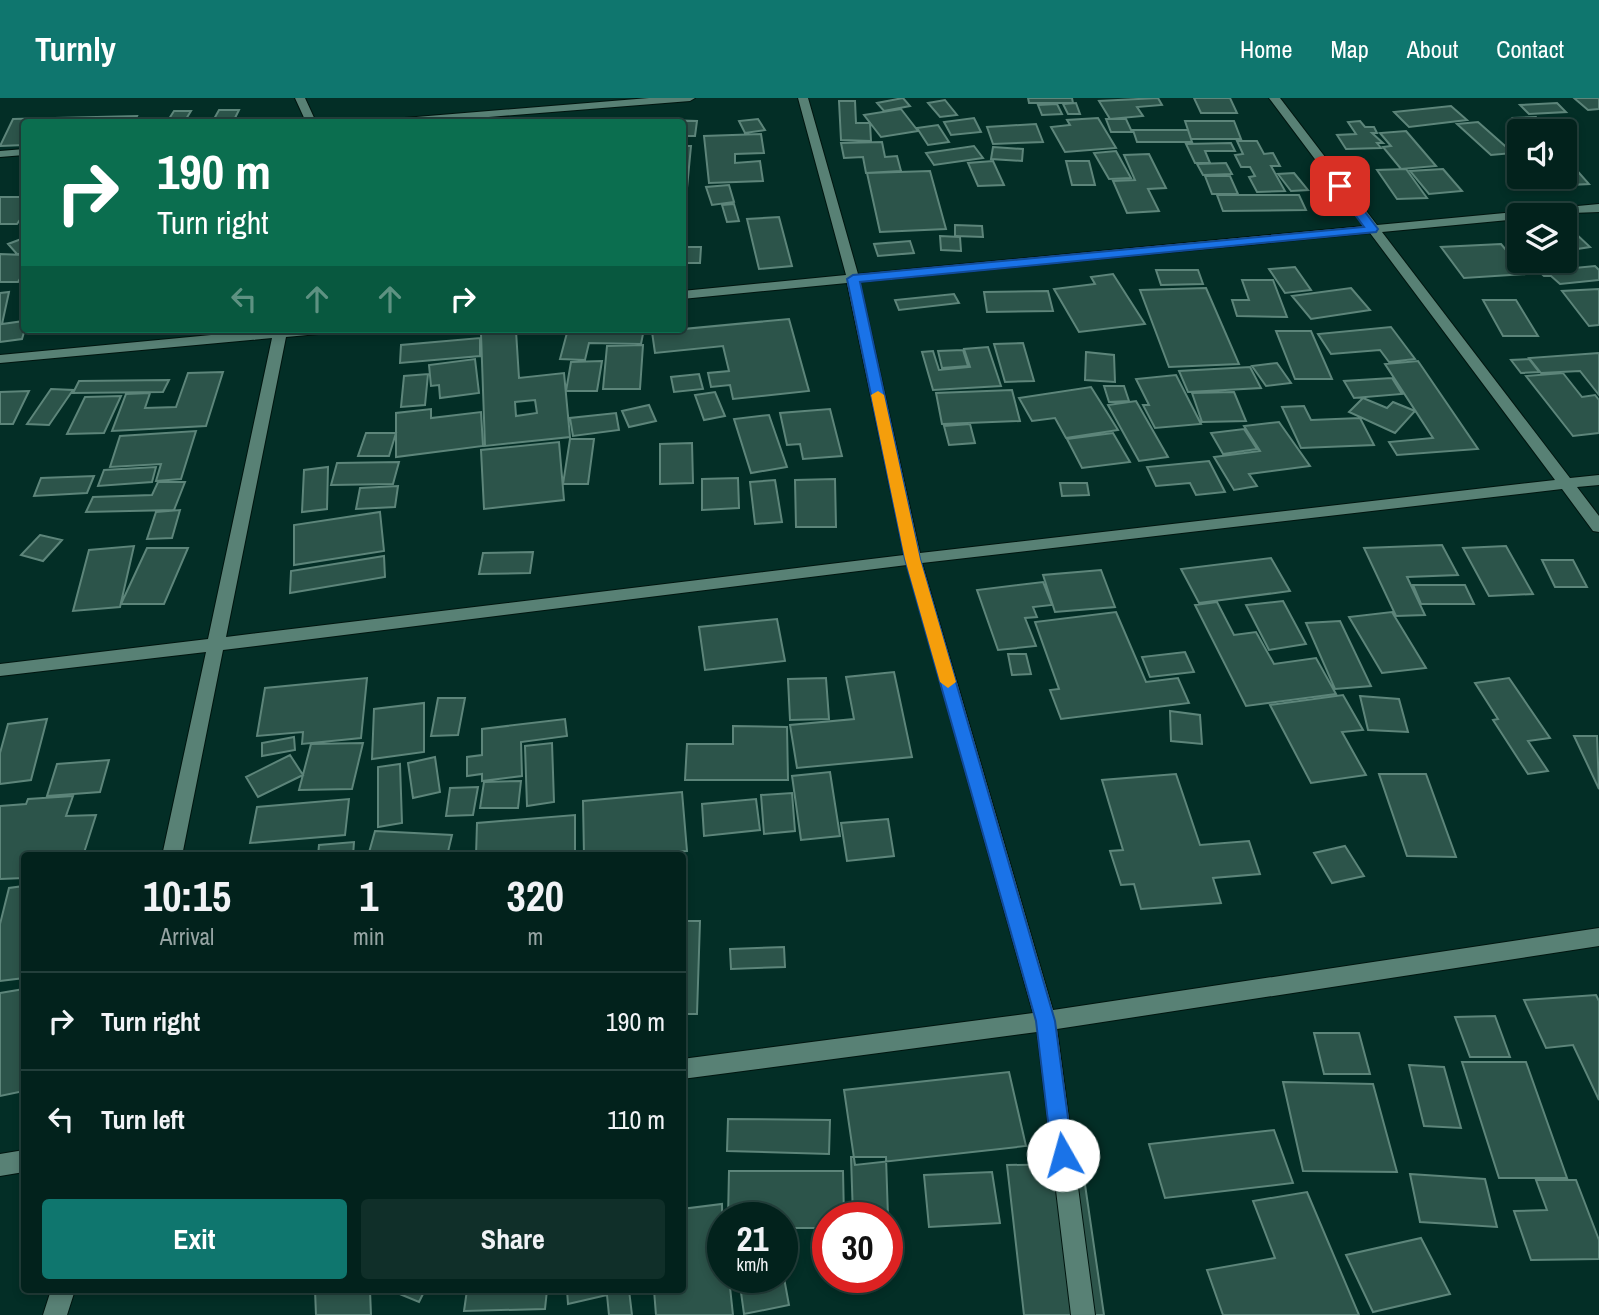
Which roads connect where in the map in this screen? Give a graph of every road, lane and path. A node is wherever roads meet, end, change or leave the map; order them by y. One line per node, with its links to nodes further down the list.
1 (300, 98): 5 (street)
2 (690, 98): 6 (street)
3 (803, 98): 13 (street)
4 (1274, 98): 12 (street)
5 (310, 119)
6 (429, 119)
7 (21, 152): 8 (street)
8 (0, 154)
9 (1599, 208): 10 (street)
10 (1577, 210)
11 (1507, 216): 12 (street)
12 (1372, 229): 13 (street); 19 (street)
13 (853, 279): 14 (street); 21 (street)
14 (686, 295)
15 (260, 333): 17 (street)
16 (280, 333): 22 (street)
17 (0, 359)
18 (1599, 480): 19 (street)
19 (1566, 484): 20 (street); 21 (street)
20 (1599, 527)
21 (913, 559): 22 (street); 26 (street)
22 (216, 644): 23 (street); 24 (street)
23 (0, 670)
24 (173, 852)
25 (1599, 937): 26 (street)
26 (1046, 1021): 27 (street); 32 (street)
27 (686, 1068)
28 (21, 1162): 29 (street)
29 (0, 1166)
30 (62, 1293): 31 (street)
31 (55, 1315)
32 (1083, 1315)

